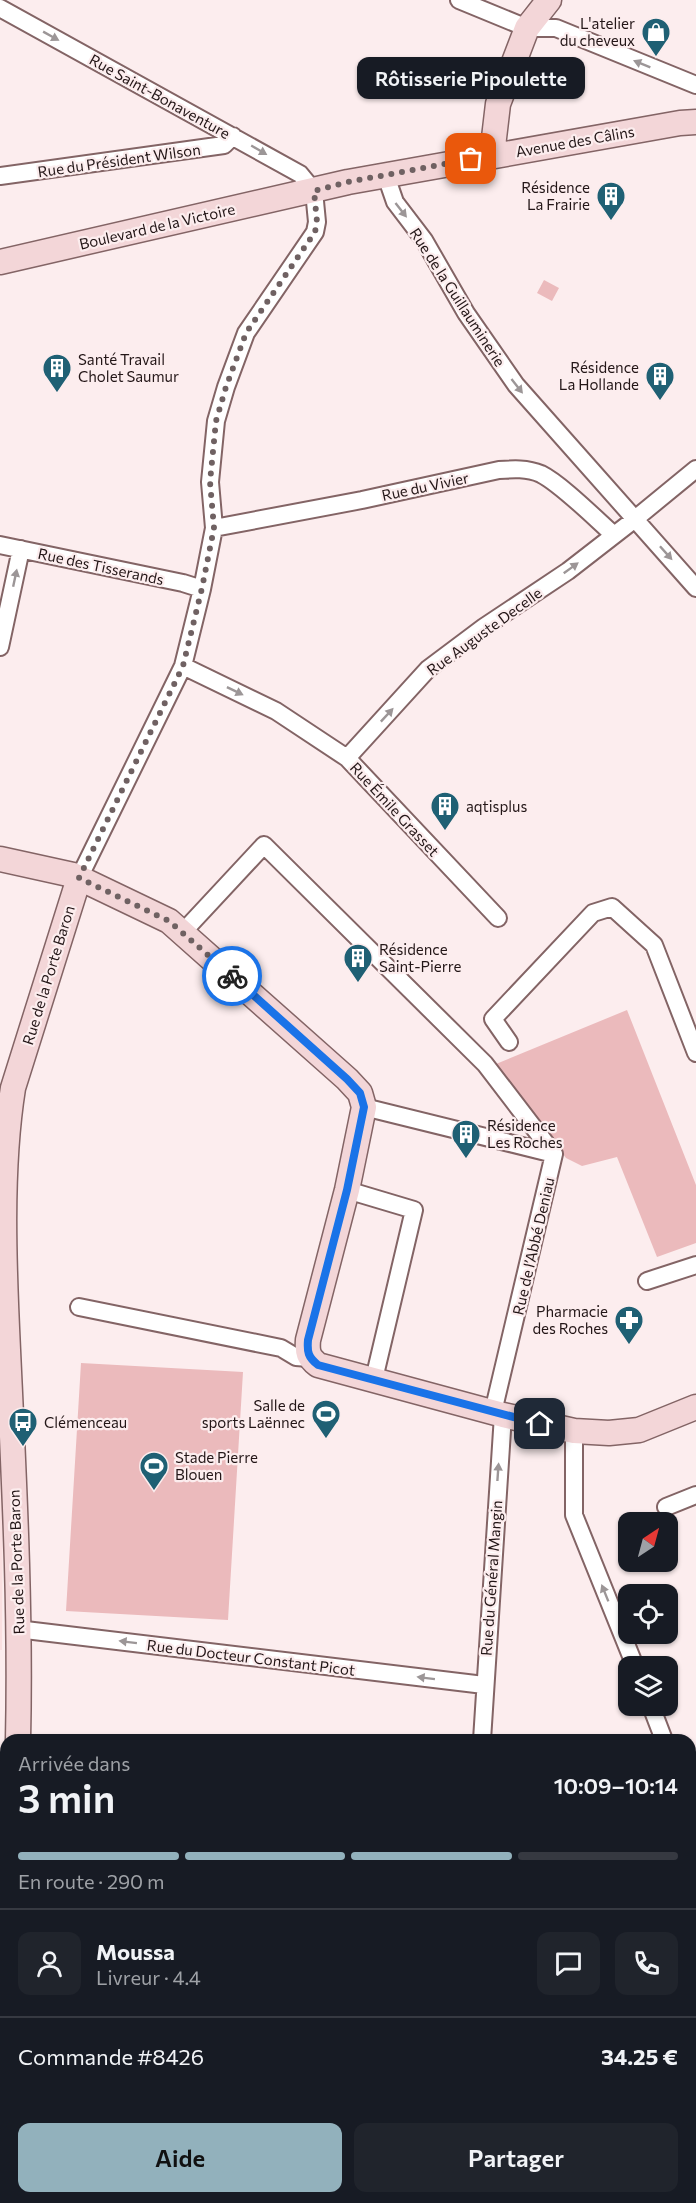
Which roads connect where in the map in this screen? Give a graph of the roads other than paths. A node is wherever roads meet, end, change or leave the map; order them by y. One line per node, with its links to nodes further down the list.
1 (459, 0): 4 (street)
2 (549, 0): 4 (street)
3 (0, 8): 7 (street, Rue Saint-Bonaventure, one-way to 7)
4 (527, 27): 5 (street, one-way to 4); 8 (street)
5 (696, 86)
6 (696, 122): 8 (street, Avenue des Câlins)
7 (233, 136): 9 (street, Rue du Président Wilson); 11 (street, Rue Saint-Bonaventure, one-way to 11)
8 (492, 155): 10 (street, Avenue des Câlins)
9 (0, 176)
10 (386, 176): 11 (street, Avenue des Câlins); 14 (street, Rue de la Guillauminerie, one-way to 14)
11 (314, 191): 12 (street, Boulevard de la Victoire); 15 (street, Rue de la Porte Baron)
12 (0, 262)
13 (696, 469): 14 (street, Rue Auguste Decelle)
14 (635, 519): 16 (street, Rue Auguste Decelle); 20 (street, Rue de la Guillauminerie, one-way to 20)
15 (214, 528): 16 (street, Rue du Vivier); 19 (street, Rue de la Porte Baron)
16 (614, 536): 23 (street, Rue Auguste Decelle, one-way to 16)
17 (0, 545): 18 (street, Rue des Tisserands)
18 (21, 549): 19 (street, Rue des Tisserands); 21 (street, one-way to 18)
19 (202, 588): 22 (street, Rue de la Porte Baron)
20 (696, 588)
21 (0, 647)
22 (183, 666): 23 (street, Rue Émile Grasset, one-way to 23); 25 (street, Rue de la Porte Baron)
23 (347, 758): 26 (street, Rue Émile Grasset)
24 (0, 859): 25 (street)
25 (79, 878): 27 (street); 43 (street, Rue de la Porte Baron)
26 (498, 918)
27 (183, 932): 30 (street); 31 (street)
28 (509, 1042): 29 (street)
29 (696, 1053)
30 (364, 1107): 31 (street); 32 (street)
31 (554, 1154): 39 (street, Rue de l’Abbé Deniau)
32 (347, 1190): 36 (street); 37 (street)
33 (696, 1265): 34 (street)
34 (646, 1281)
35 (79, 1307): 36 (street)
36 (309, 1358): 37 (street)
37 (374, 1379): 39 (street)
38 (696, 1407): 40 (street)
39 (498, 1414): 40 (street); 45 (street, Rue du Général Mangin, one-way to 39)
40 (574, 1431): 44 (street, one-way to 40)
41 (696, 1495): 42 (street)
42 (666, 1508)
43 (17, 1629): 45 (street, Rue du Docteur Constant Picot, one-way to 43); 47 (street, Rue de la Porte Baron)
44 (631, 1656)
45 (484, 1685): 48 (street, Rue du Général Mangin)
46 (655, 1716): 49 (street)
47 (18, 1734)
48 (482, 1734)
49 (662, 1734)

